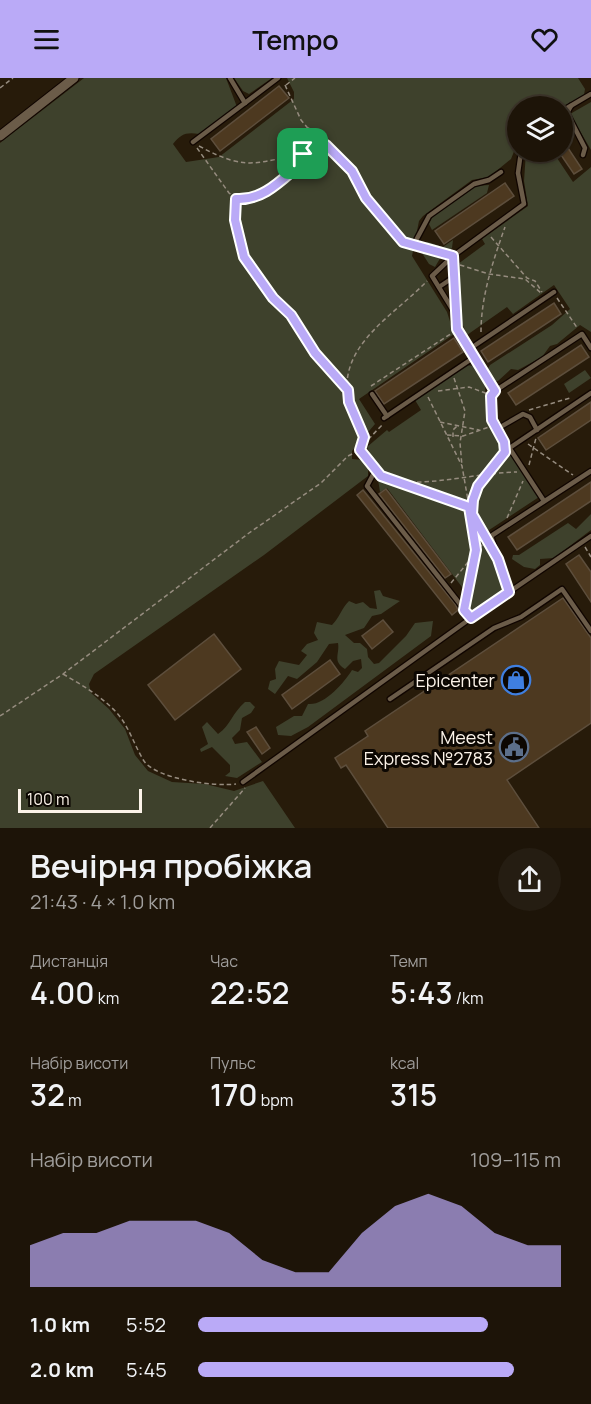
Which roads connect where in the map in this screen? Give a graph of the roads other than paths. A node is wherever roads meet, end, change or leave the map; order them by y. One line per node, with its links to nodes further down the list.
1 (74, 78): 8 (street)
2 (230, 78): 5 (lane)
3 (279, 78): 5 (lane)
4 (591, 94): 6 (lane)
5 (245, 103): 9 (lane)
6 (573, 105)
7 (573, 125): 10 (lane)
8 (0, 136)
9 (193, 142)
10 (583, 155)
11 (520, 162): 14 (lane)
12 (501, 172): 13 (lane)
13 (413, 246)
14 (453, 256): 15 (lane); 16 (lane)
15 (454, 277): 16 (lane); 18 (lane)
16 (439, 287): 18 (lane)
17 (554, 292): 20 (lane)
18 (456, 314): 20 (lane)
19 (591, 348): 21 (lane)
20 (468, 350): 21 (lane)
21 (473, 358): 23 (lane)
22 (591, 393): 24 (lane)
23 (372, 394)
24 (537, 430): 25 (lane); 25 (lane)
25 (510, 447): 28 (lane)
26 (375, 471): 31 (lane)
27 (591, 471): 28 (lane)
28 (544, 501): 30 (lane)
29 (591, 536): 30 (lane)
30 (509, 592): 31 (lane)
31 (471, 618): 34 (lane)
32 (591, 631): 33 (lane)
33 (390, 699)
34 (243, 782)

